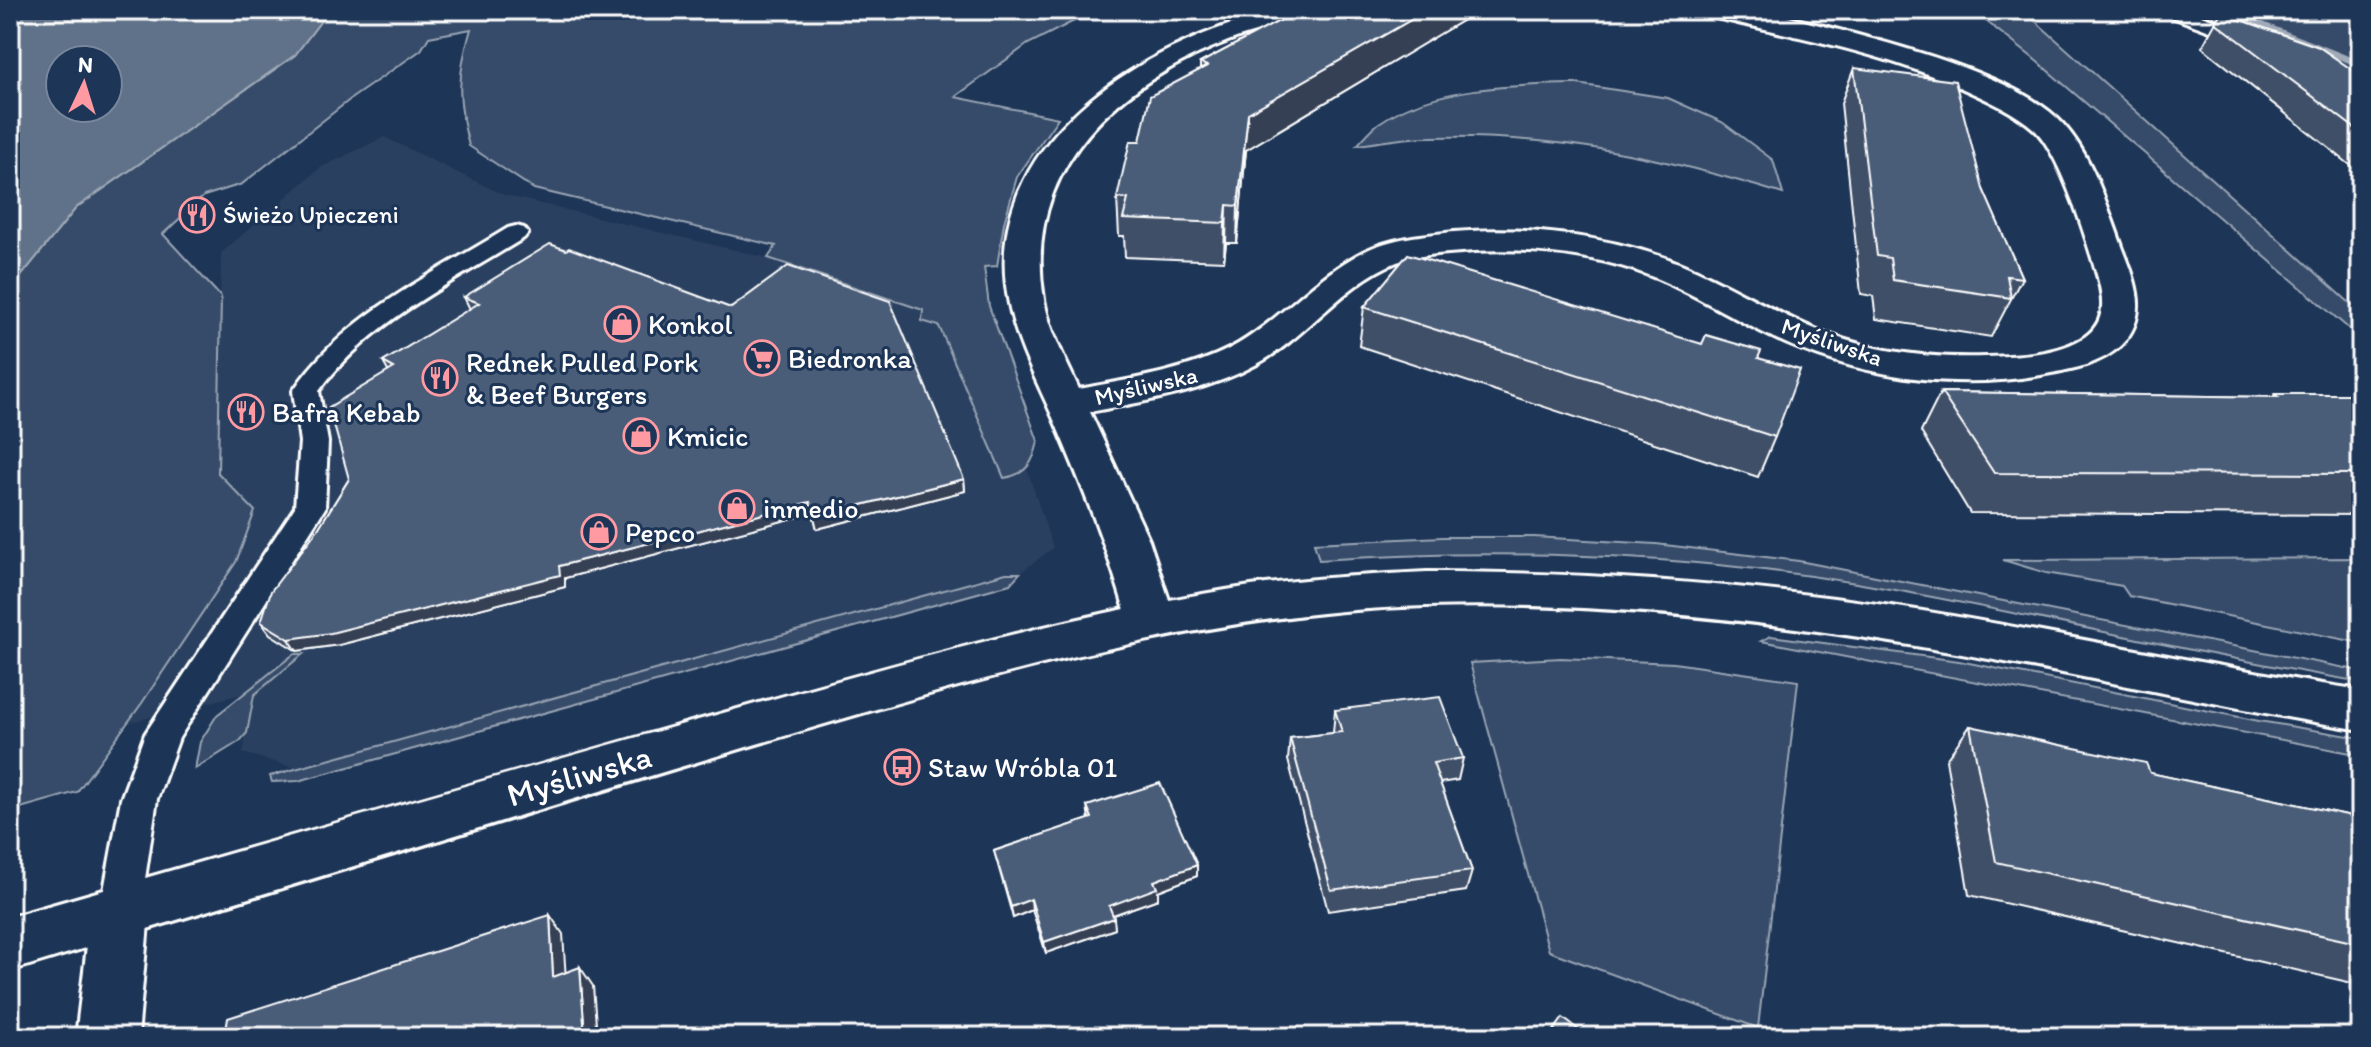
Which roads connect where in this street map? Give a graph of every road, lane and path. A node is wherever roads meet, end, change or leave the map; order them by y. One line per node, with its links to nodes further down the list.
1 (1312, 10): 6 (street, Myśliwska)
2 (1717, 10): 6 (street, Myśliwska)
3 (2170, 10): 4 (lane)
4 (2267, 46)
5 (516, 233): 9 (lane)
6 (1067, 404): 7 (street, Myśliwska)
7 (1152, 621): 8 (street, Myśliwska); 9 (street, Myśliwska)
8 (2361, 710)
9 (120, 912): 10 (street, Myśliwska); 11 (street)
10 (10, 944)
11 (107, 1037)

